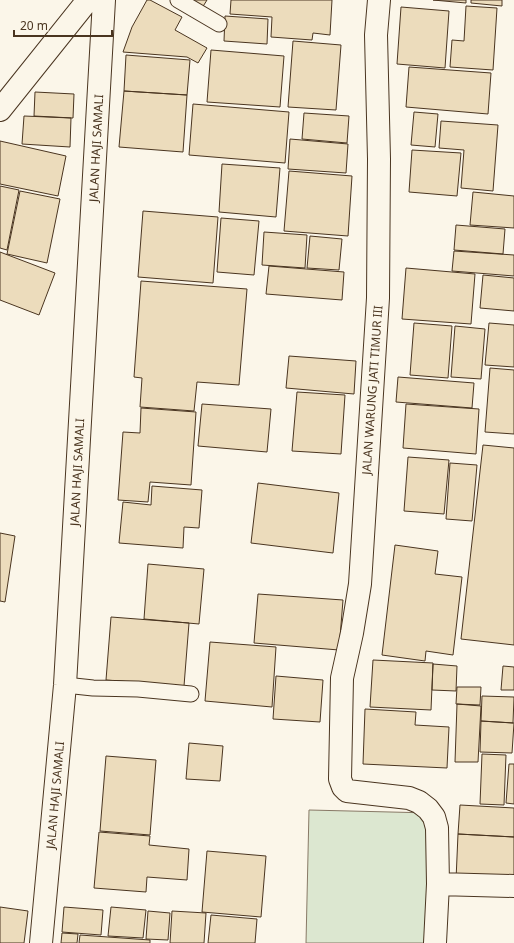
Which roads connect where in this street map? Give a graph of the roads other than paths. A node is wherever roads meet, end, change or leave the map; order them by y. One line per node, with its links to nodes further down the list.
1 (88, 0): 6 (street)
2 (104, 0): 7 (street, JALAN HAJI SAMALI)
3 (178, 0): 5 (lane)
4 (379, 0): 9 (street, JALAN WARUNG JATI TIMUR III)
5 (219, 24)
6 (0, 110)
7 (65, 685): 8 (lane); 11 (street, JALAN HAJI SAMALI)
8 (192, 694)
9 (438, 884): 10 (street); 12 (street)
10 (514, 886)
11 (41, 943)
12 (435, 943)

